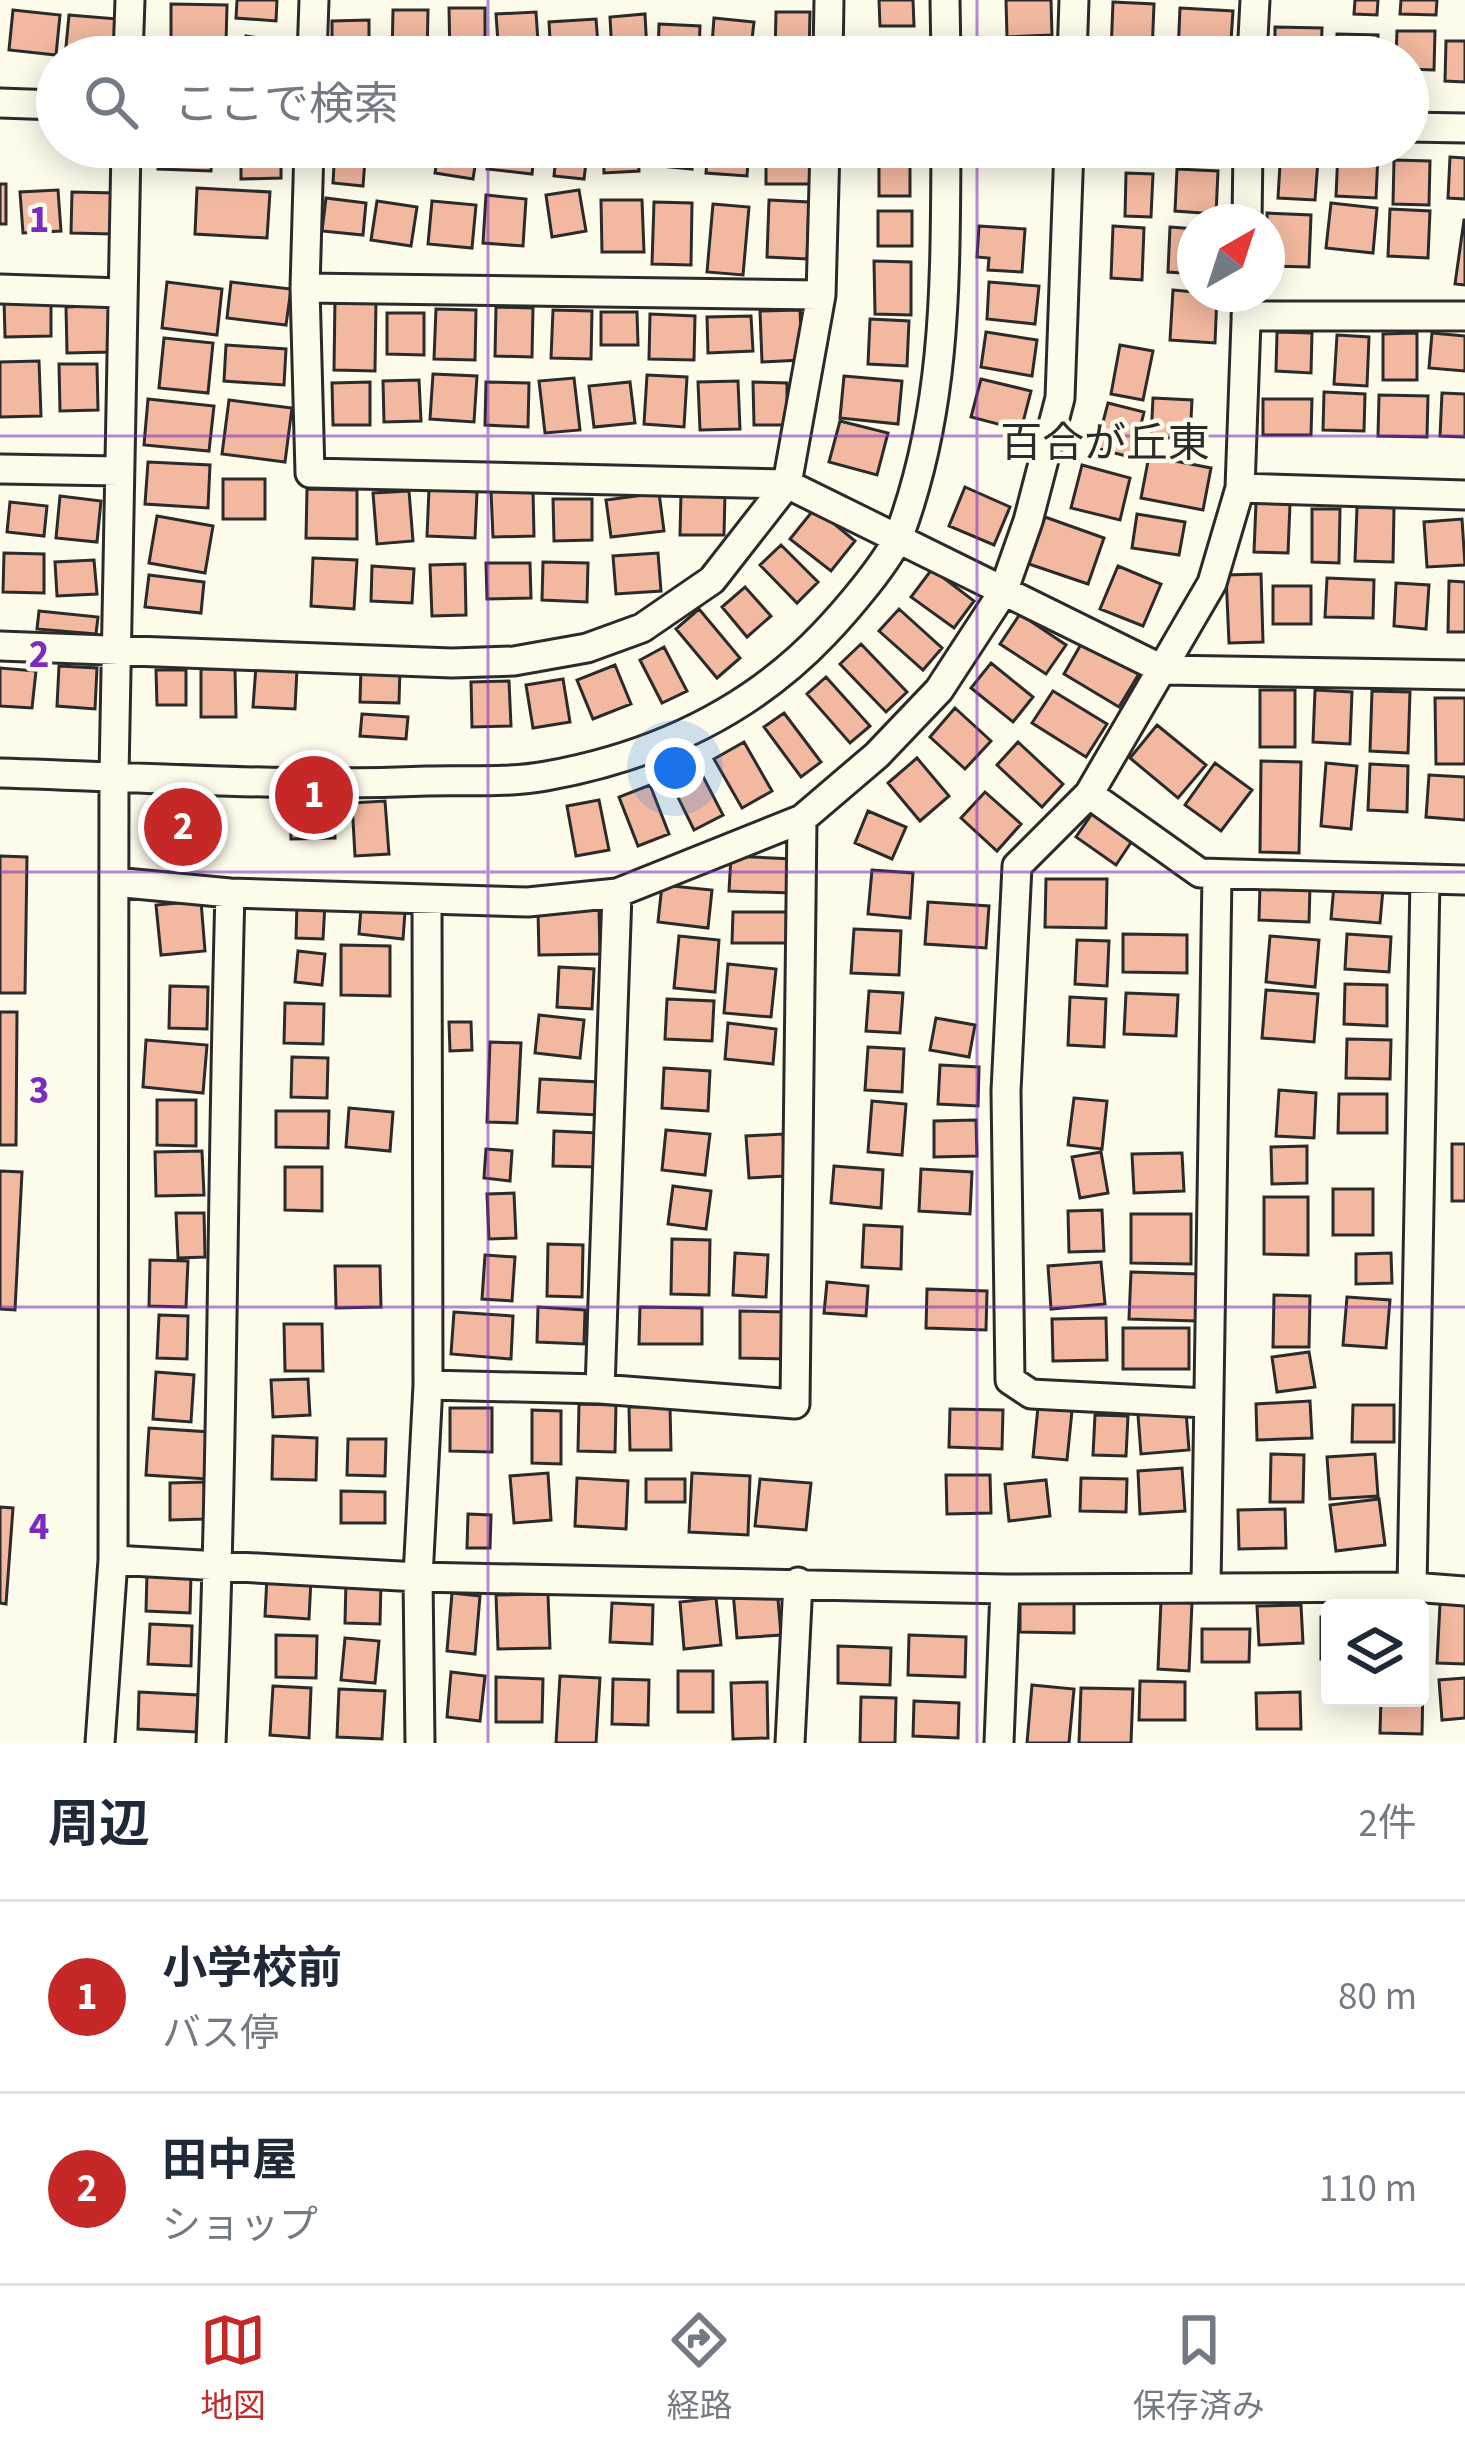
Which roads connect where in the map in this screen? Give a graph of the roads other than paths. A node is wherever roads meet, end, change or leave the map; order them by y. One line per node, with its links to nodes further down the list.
1 (130, 0): 7 (street)
2 (314, 0): 8 (street)
3 (829, 0): 9 (street)
4 (945, 0): 10 (street)
5 (1074, 0): 11 (street)
6 (1255, 0): 12 (street)
7 (129, 36)
8 (313, 36)
9 (828, 36)
10 (946, 36)
11 (1073, 36)
12 (1253, 36)
13 (0, 103): 14 (street)
14 (36, 104)
15 (1429, 127): 16 (street)
16 (1465, 128)
17 (125, 168): 26 (street)
18 (309, 168): 24 (street)
19 (824, 168): 27 (street)
20 (946, 168): 36 (street)
21 (1068, 168): 37 (street)
22 (1248, 168): 23 (street)
23 (1247, 204)
24 (305, 288): 27 (street); 33 (street)
25 (0, 289): 26 (street)
26 (122, 292): 32 (street)
27 (821, 295): 33 (street)
28 (1285, 307): 30 (street)
29 (1246, 312): 34 (street)
30 (1465, 316)
31 (0, 469): 32 (street)
32 (119, 470): 39 (street)
33 (787, 484): 36 (street); 39 (street)
34 (1240, 488): 35 (street); 40 (street)
35 (1465, 495)
36 (898, 538): 37 (street); 43 (street)
37 (1003, 592): 40 (street); 45 (street)
38 (0, 646): 39 (street)
39 (116, 649): 43 (street)
40 (1164, 670): 41 (street); 44 (street)
41 (1465, 675)
42 (0, 773): 43 (street)
43 (114, 776): 49 (street)
44 (1089, 794): 46 (street); 55 (street)
45 (802, 819): 51 (street); 54 (street)
46 (1216, 875): 47 (street); 55 (street)
47 (1425, 879): 48 (street); 61 (street)
48 (1465, 880)
49 (114, 883): 50 (street); 56 (street)
50 (230, 893): 52 (street); 57 (street)
51 (617, 893): 52 (street); 54 (street)
52 (427, 901): 53 (street)
53 (428, 1385): 54 (street); 58 (street)
54 (600, 1389)
55 (1206, 1403): 60 (street)
56 (113, 1560): 57 (street); 64 (street)
57 (218, 1566): 58 (street); 65 (street)
58 (418, 1577): 59 (street); 66 (street)
59 (797, 1582): 62 (street); 67 (street)
60 (1206, 1586): 61 (street); 62 (street)
61 (1412, 1587): 63 (street)
62 (1005, 1588): 68 (street)
63 (1465, 1591)
64 (100, 1743)
65 (212, 1743)
66 (420, 1743)
67 (790, 1743)
68 (999, 1743)

